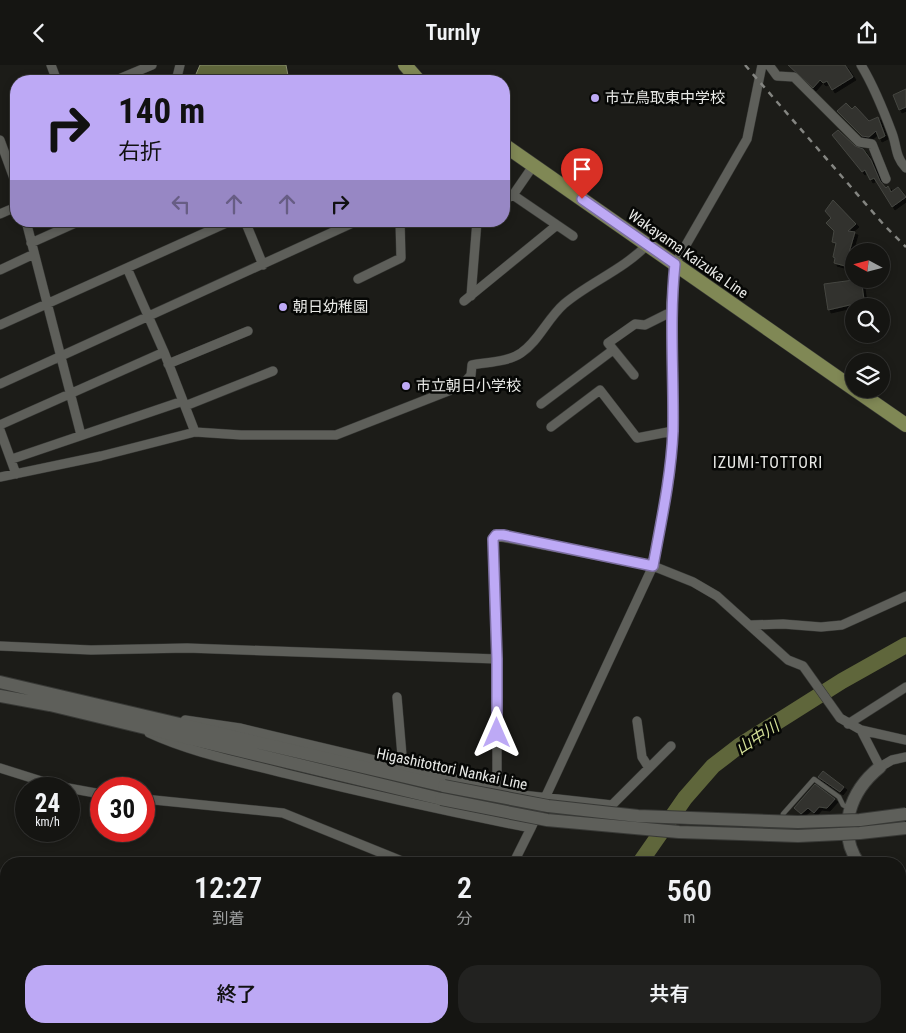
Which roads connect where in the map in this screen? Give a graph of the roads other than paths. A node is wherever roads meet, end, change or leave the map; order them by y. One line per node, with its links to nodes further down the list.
1 (152, 65): 6 (street)
2 (406, 65): 7 (main road)
3 (762, 65): 28 (street)
4 (769, 65): 13 (street)
5 (861, 65): 12 (street)
6 (128, 75)
7 (414, 75)
8 (0, 140): 10 (street)
9 (510, 149): 11 (main road, Wakayama Kaizuka Line)
10 (3, 156)
11 (533, 166): 14 (street); 26 (main road, Wakayama Kaizuka Line)
12 (906, 168)
13 (886, 179)
14 (513, 195): 15 (street); 16 (street)
15 (510, 197)
16 (557, 225): 23 (street); 24 (street)
17 (27, 227): 25 (street)
18 (67, 227): 25 (street)
19 (218, 227): 30 (street)
20 (247, 227): 29 (street)
21 (344, 227): 29 (street)
22 (400, 227): 32 (street)
23 (476, 227)
24 (573, 236)
25 (31, 243): 27 (street)
26 (648, 244): 28 (main road, Wakayama Kaizuka Line); 55 (street)
27 (34, 254): 31 (street); 33 (street)
28 (675, 264): 34 (street); 44 (main road, Wakayama Kaizuka Line)
29 (263, 265): 35 (street)
30 (127, 268): 33 (street); 35 (street)
31 (0, 270)
32 (358, 279)
33 (46, 304): 36 (street); 40 (street)
34 (671, 313): 38 (street); 54 (street)
35 (149, 317): 39 (street); 40 (street)
36 (0, 325)
37 (248, 331): 41 (street)
38 (613, 349): 43 (street); 49 (street)
39 (164, 351): 41 (street); 46 (street)
40 (62, 358): 45 (street); 46 (street)
41 (168, 364): 48 (street)
42 (273, 371): 48 (street)
43 (634, 375)
44 (845, 383)
45 (0, 385)
46 (70, 393): 50 (street); 56 (street)
47 (867, 398): 51 (main road, Wakayama Kaizuka Line)
48 (184, 403): 55 (street); 56 (street)
49 (540, 404)
50 (0, 425)
51 (906, 425)
52 (551, 427): 54 (street)
53 (0, 430): 57 (street)
54 (673, 431): 60 (street)
55 (195, 432): 58 (street)
56 (81, 435): 57 (street)
57 (12, 459): 58 (street)
58 (16, 474): 59 (street)
59 (0, 477)
60 (653, 566): 62 (street); 64 (street); 83 (street)
61 (906, 596): 62 (street)
62 (751, 625): 71 (street)
63 (0, 646): 64 (street)
64 (497, 659): 81 (street)
65 (0, 682): 69 (main road, Higashitottori Nankai Line)
66 (906, 687): 71 (street)
67 (0, 696): 72 (main road, Higashitottori Nankai Line)
68 (397, 697): 77 (street)
69 (154, 717): 77 (street); 87 (main road, Higashitottori Nankai Line, bridge)
70 (637, 721): 80 (street)
71 (848, 723): 73 (street)
72 (130, 724): 88 (street); 89 (main road, Higashitottori Nankai Line, bridge)
73 (861, 730): 74 (street); 78 (street)
74 (906, 740)
75 (671, 746): 80 (street)
76 (906, 757): 78 (street)
77 (403, 767): 81 (street)
78 (880, 767): 85 (main road)
79 (0, 768): 82 (street)
80 (649, 768): 83 (street)
81 (497, 789): 83 (street)
82 (90, 791)
83 (544, 798): 88 (street)
84 (155, 800): 90 (street)
85 (850, 809): 86 (lane); 92 (main road)
86 (783, 814)
87 (906, 814)
88 (531, 828): 91 (street)
89 (906, 828)
90 (392, 857)
91 (516, 857)
92 (856, 857)

